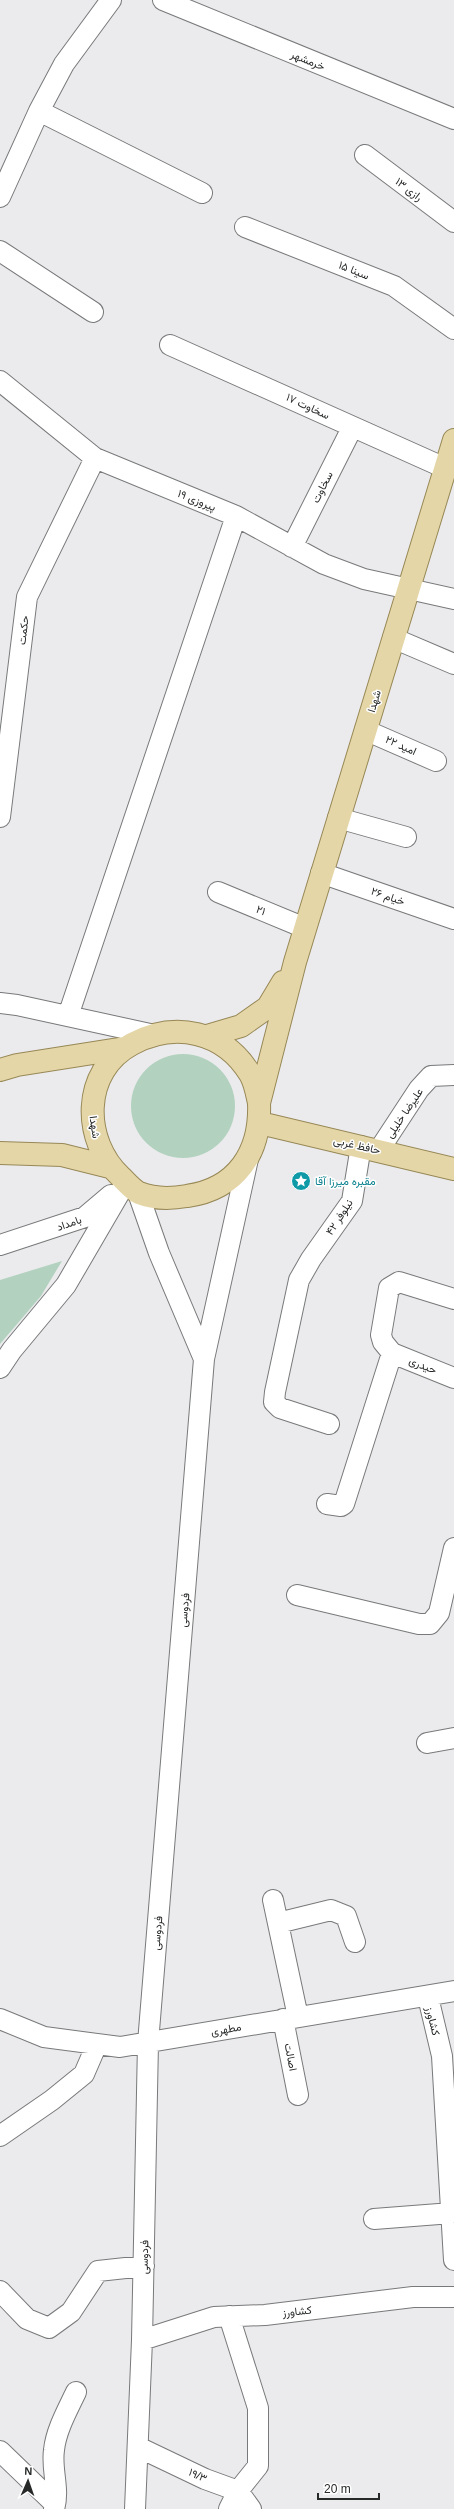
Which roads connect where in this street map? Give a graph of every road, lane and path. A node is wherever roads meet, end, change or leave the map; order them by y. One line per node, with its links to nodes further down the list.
1 (111, 0): 3 (street)
2 (163, 0): 4 (street, خرمشهر)
3 (39, 111): 6 (street); 7 (street)
4 (454, 119)
5 (365, 155): 8 (street, رازی ۱۳)
6 (202, 193)
7 (0, 197)
8 (454, 222)
9 (245, 227): 12 (street, سینا ۱۵)
10 (0, 251): 11 (street)
11 (93, 312)
12 (454, 329)
13 (170, 345): 15 (street, سخاوت ۱۷)
14 (0, 381): 17 (street, پیروزی ۱۹)
15 (352, 428): 18 (street, سخاوت ۱۷); 20 (street, سخاوت)
16 (454, 440): 18 (main road, شهدا)
17 (95, 458): 19 (street, پیروزی ۱۹); 27 (street, حکمت)
18 (445, 468): 21 (main road, شهدا)
19 (236, 516): 20 (street, پیروزی ۱۹); 36 (street)
20 (292, 547): 21 (street, پیروزی ۱۹)
21 (410, 589): 22 (street, پیروزی ۱۹); 23 (main road, شهدا)
22 (454, 599)
23 (393, 638): 24 (street); 25 (main road, شهدا)
24 (454, 664)
25 (365, 730): 26 (street, امید ۲۲); 28 (main road, شهدا)
26 (436, 761)
27 (0, 817)
28 (338, 818): 29 (street); 30 (main road, شهدا)
29 (406, 837)
30 (321, 873): 32 (street, خیام ۲۶); 33 (main road, شهدا)
31 (218, 892): 33 (street, ۲۱)
32 (454, 919)
33 (305, 928): 34 (main road, شهدا)
34 (294, 962): 38 (main road); 42 (main road)
35 (0, 1003): 36 (street)
36 (68, 1016): 37 (street)
37 (150, 1034): 38 (main road, شهدا); 39 (main road, شهدا)
38 (207, 1036): 42 (main road, شهدا)
39 (125, 1048): 40 (main road); 46 (main road, شهدا)
40 (0, 1070)
41 (454, 1075): 43 (street, علیرضا خلیلی)
42 (260, 1113): 43 (main road, حافظ غربی); 45 (main road, شهدا)
43 (370, 1148): 47 (main road, حافظ غربی); 55 (street, نیلوفر ۴۲)
44 (0, 1153): 46 (main road)
45 (248, 1159): 48 (main road, شهدا); 52 (street, فردوسی)
46 (110, 1167): 48 (main road, شهدا)
47 (454, 1168)
48 (132, 1187): 49 (street, بامداد); 52 (street); 53 (street)
49 (0, 1245)
50 (454, 1300): 51 (street)
51 (392, 1353): 54 (street, حیدری); 56 (street)
52 (204, 1359): 68 (street, فردوسی)
53 (0, 1368)
54 (454, 1378)
55 (329, 1424)
56 (327, 1504)
57 (454, 1548): 58 (street)
58 (297, 1595)
59 (454, 1738): 60 (street)
60 (427, 1743)
61 (273, 1900): 62 (street, اصالت)
62 (278, 1923): 63 (street); 66 (street, اصالت)
63 (355, 1942)
64 (454, 1992): 65 (street, مطهری)
65 (428, 1997): 66 (street, مطهری); 72 (street, کشاورز)
66 (291, 2018): 68 (street, مطهری); 70 (street, اصالت)
67 (0, 2019): 69 (street, مطهری)
68 (148, 2043): 69 (street, مطهری); 75 (street, فردوسی)
69 (97, 2044): 71 (street)
70 (298, 2095)
71 (0, 2136)
72 (452, 2212): 73 (street); 74 (street, کشاورز)
73 (374, 2219)
74 (454, 2260)
75 (144, 2266): 76 (street); 79 (street, فردوسی)
76 (0, 2291)
77 (454, 2298): 78 (street, کشاورز)
78 (229, 2316): 79 (street, کشاورز); 83 (street)
79 (142, 2340): 81 (street, فردوسی)
80 (76, 2392): 84 (street)
81 (138, 2447): 83 (street, ۱۹/۳); 85 (street, فردوسی)
82 (0, 2451): 84 (street)
83 (238, 2491): 86 (street); 87 (street)
84 (55, 2507)
85 (136, 2509)
86 (229, 2509)
87 (251, 2509)

